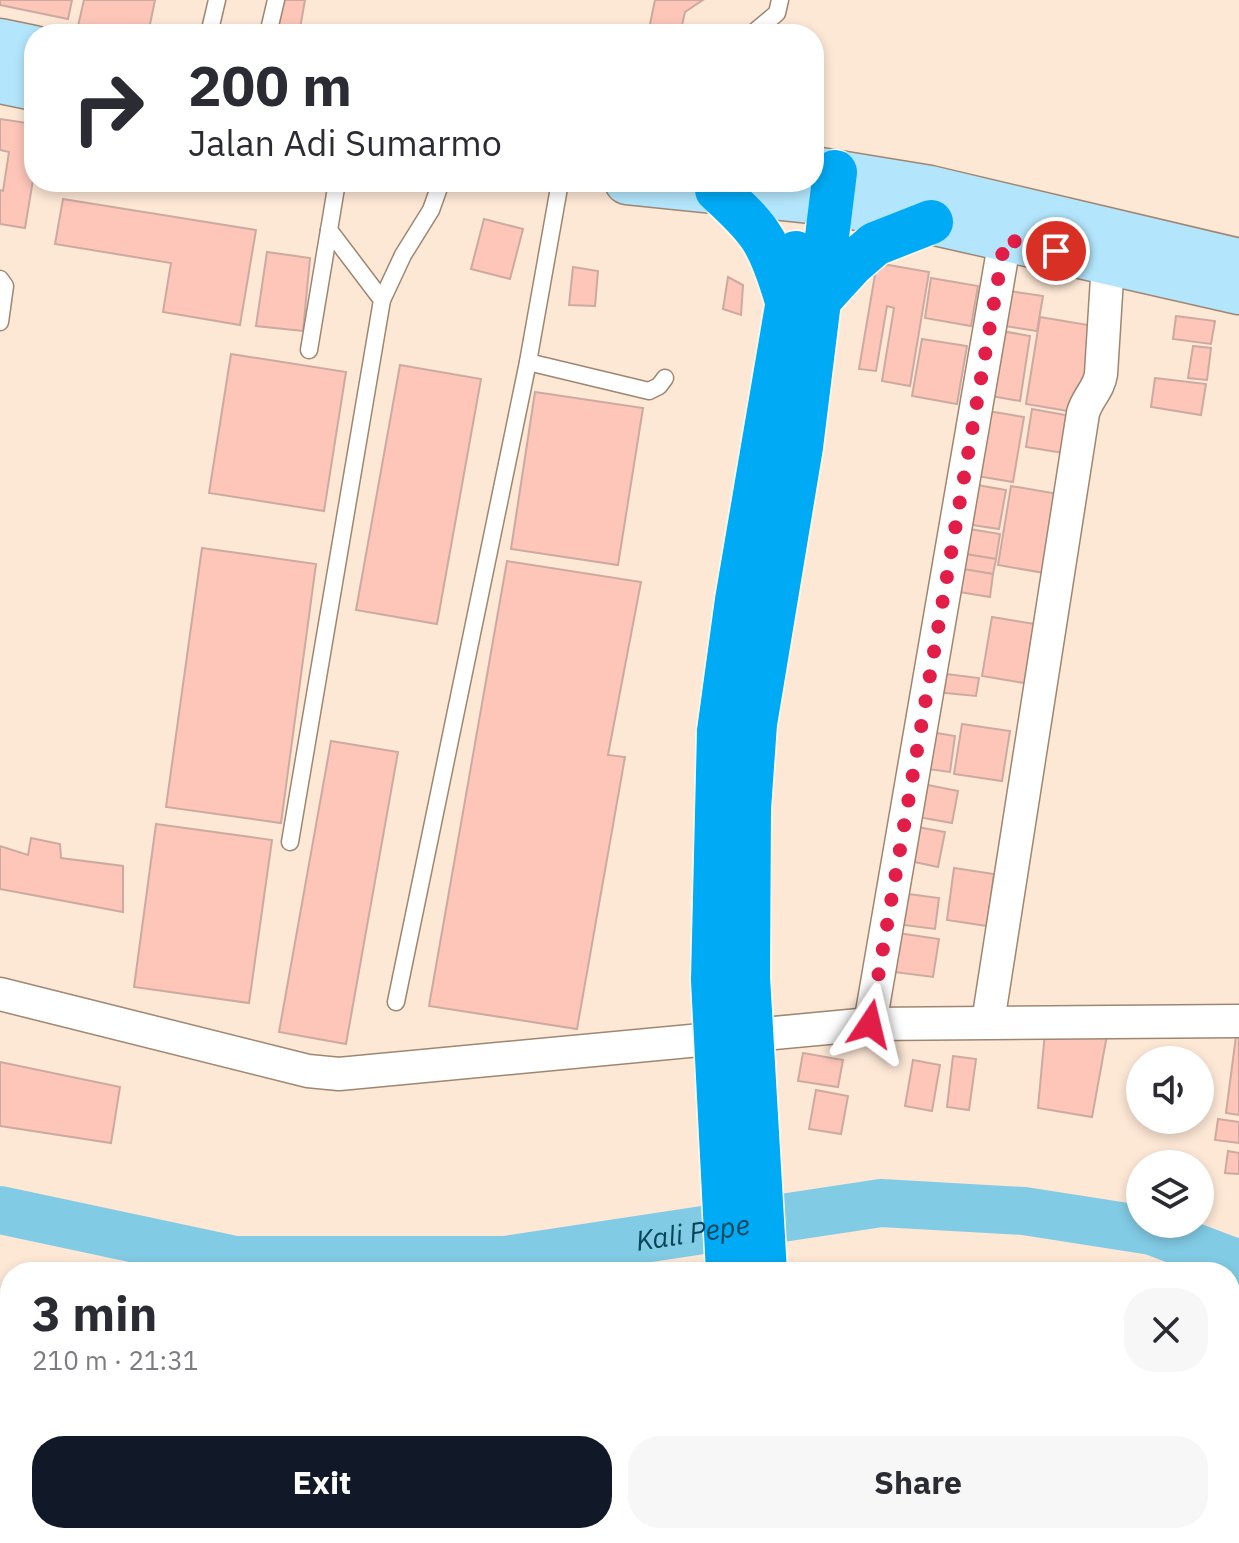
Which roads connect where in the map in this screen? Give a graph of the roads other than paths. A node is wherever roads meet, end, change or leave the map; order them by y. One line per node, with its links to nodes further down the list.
1 (217, 0): 4 (lane)
2 (276, 0): 5 (lane)
3 (779, 6): 6 (lane)
4 (211, 24)
5 (270, 24)
6 (762, 24)
7 (0, 41): 8 (main road)
8 (24, 46)
9 (0, 81): 10 (main road)
10 (24, 86)
11 (824, 185): 21 (main road)
12 (824, 187): 18 (main road)
13 (335, 192): 19 (lane)
14 (437, 192): 25 (lane)
15 (558, 192): 29 (lane)
16 (719, 192): 26 (highway)
17 (817, 192): 26 (highway)
18 (931, 222): 20 (main road); 26 (highway)
19 (329, 230): 25 (lane); 28 (lane)
20 (1005, 239): 22 (main road); 37 (street)
21 (1239, 261)
22 (1108, 262): 24 (main road); 36 (street)
23 (0, 279): 27 (lane)
24 (1239, 292)
25 (382, 300): 31 (lane)
26 (804, 302): 32 (highway)
27 (0, 322)
28 (309, 350)
29 (528, 362): 30 (lane); 34 (lane)
30 (665, 378)
31 (290, 842)
32 (730, 979): 38 (highway, bridge); 39 (highway, bridge)
33 (0, 994): 37 (street)
34 (396, 1002)
35 (1239, 1021): 36 (street)
36 (988, 1022): 37 (street)
37 (870, 1024)
38 (728, 1262)
39 (764, 1262)

